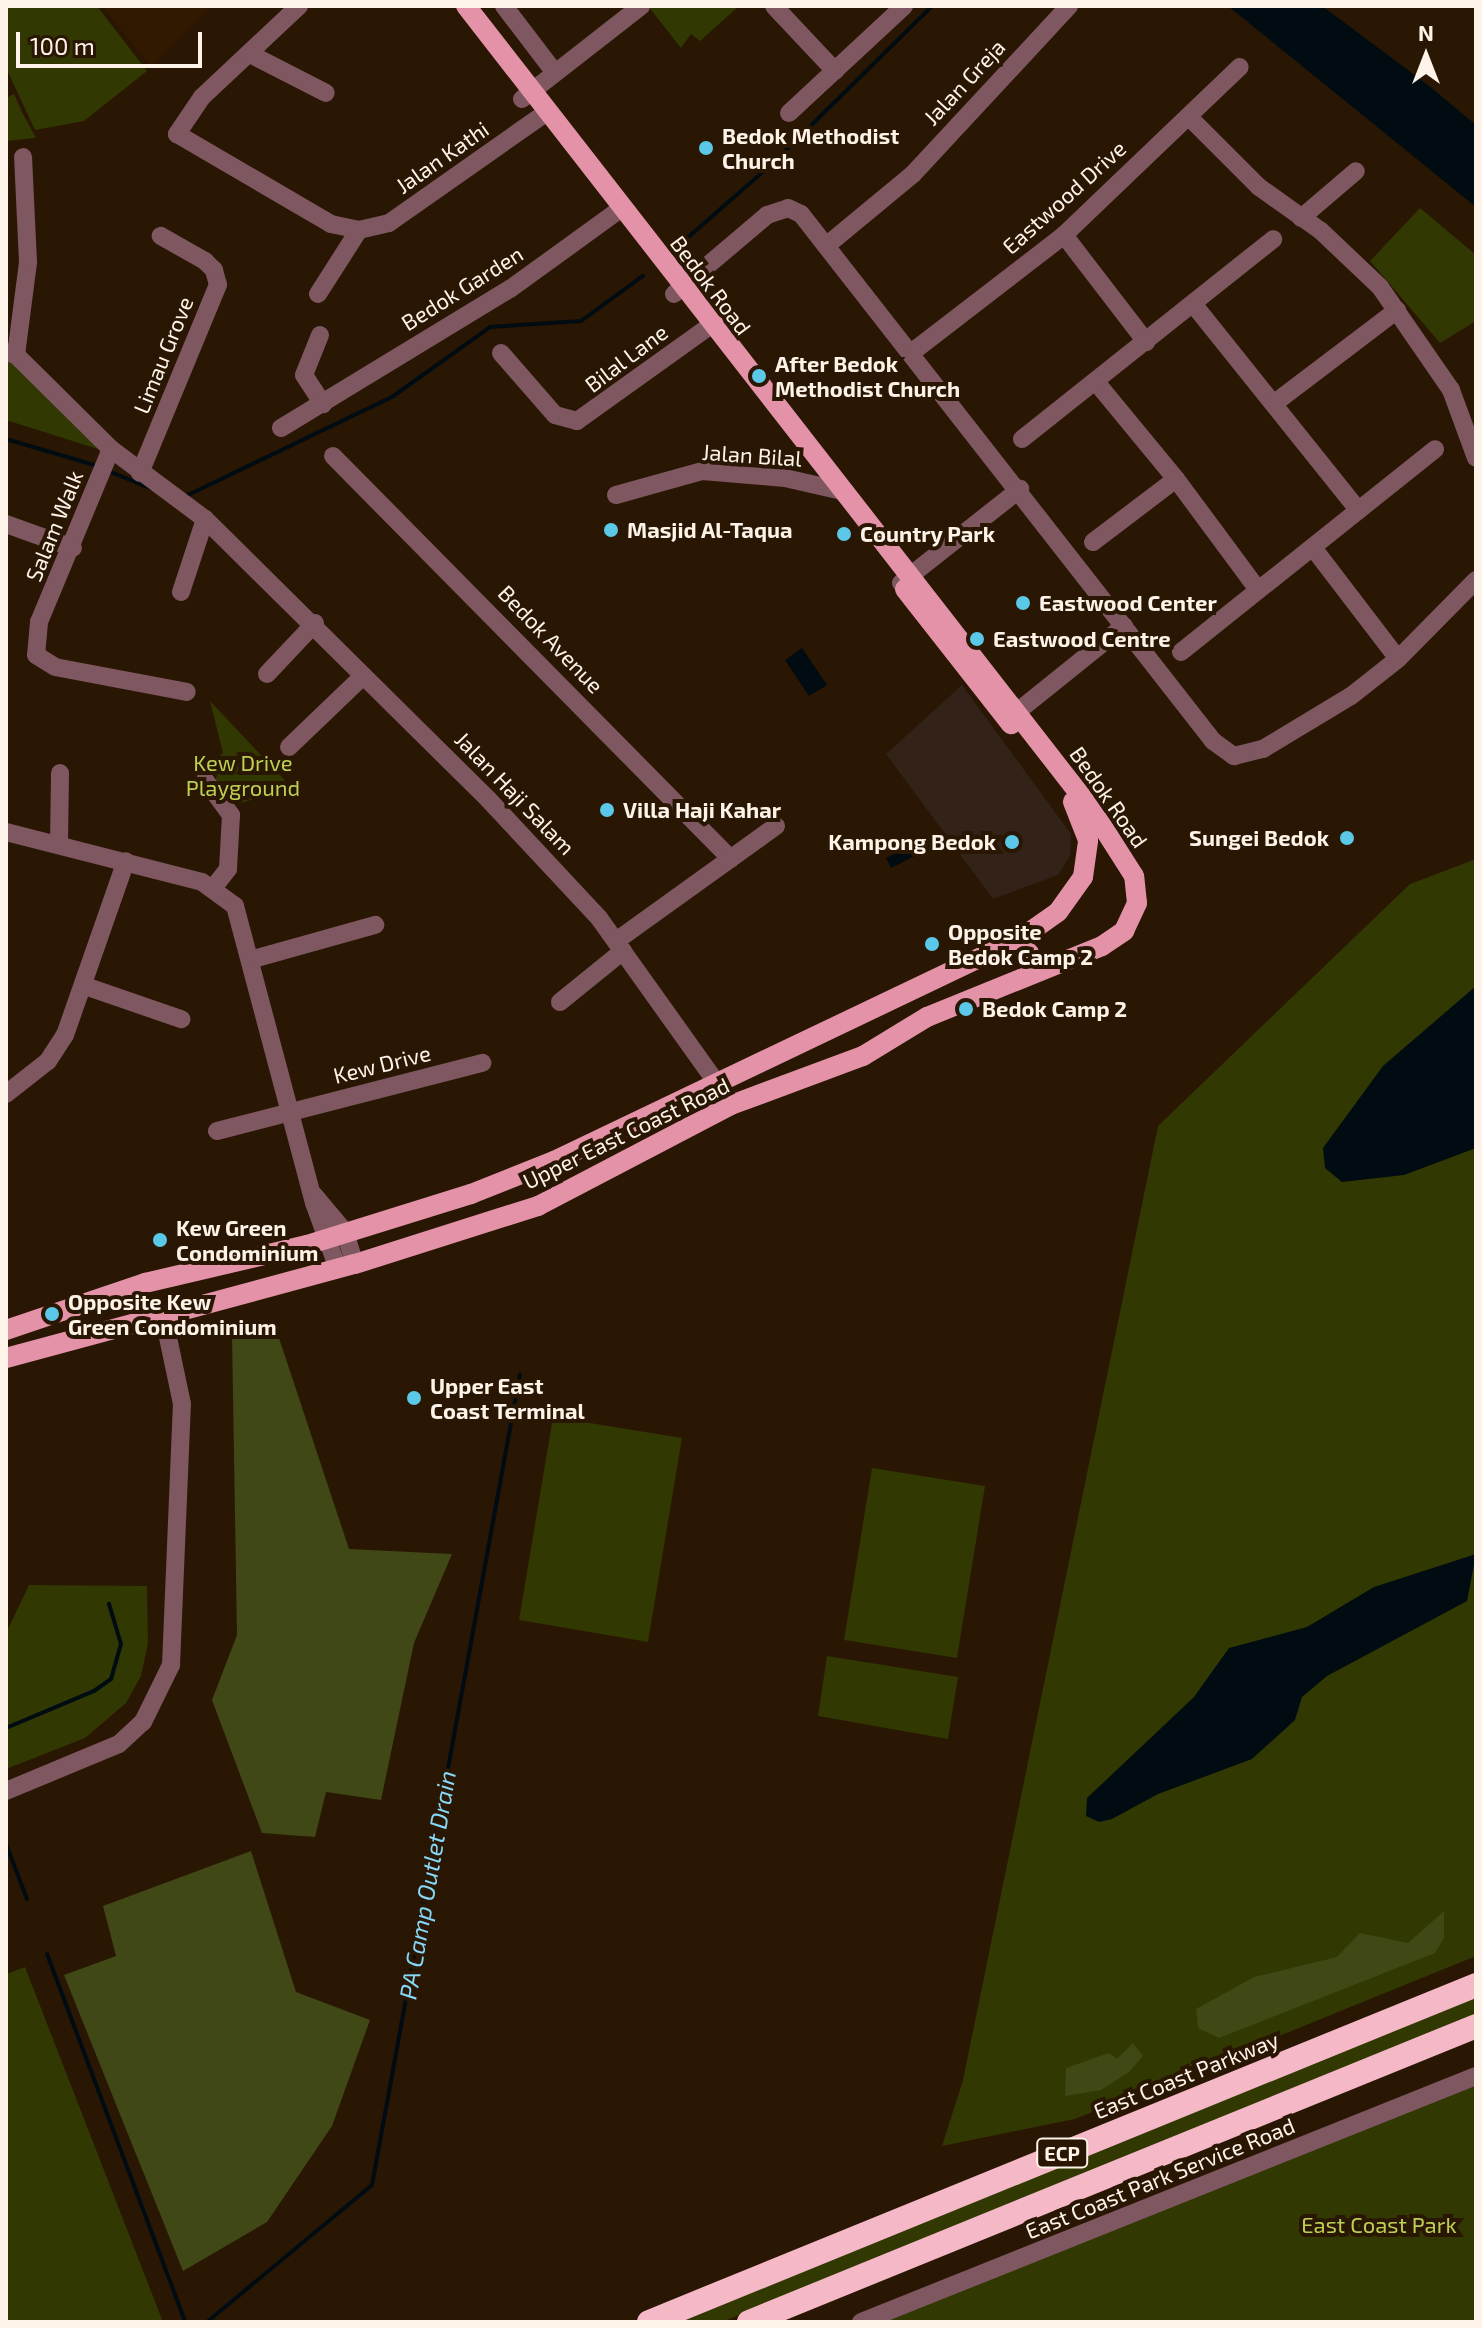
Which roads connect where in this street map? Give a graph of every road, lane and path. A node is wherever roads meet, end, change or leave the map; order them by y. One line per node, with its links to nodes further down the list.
1 (299, 6): 9 (street)
2 (449, 6): 14 (main road, Bedok Road)
3 (466, 6): 14 (main road, Bedok Road)
4 (504, 6): 12 (street)
5 (641, 6): 12 (street)
6 (774, 6): 11 (street)
7 (904, 6): 11 (street)
8 (1069, 6): 26 (street, Jalan Greja)
9 (250, 54): 13 (street); 22 (street)
10 (1240, 67): 17 (street, Eastwood Drive)
11 (835, 71): 15 (street)
12 (555, 73): 14 (street)
13 (326, 93)
14 (527, 96): 16 (main road, Bedok Road)
15 (789, 113)
16 (543, 115): 20 (main road, Bedok Road); 22 (street, Jalan Kathi)
17 (1189, 117): 21 (street); 23 (street, Eastwood Drive)
18 (23, 157): 36 (street)
19 (1356, 171): 21 (street)
20 (618, 211): 27 (main road, Bedok Road); 39 (street, Bedok Garden)
21 (1301, 218): 30 (street)
22 (359, 230): 28 (street)
23 (1064, 235): 33 (street); 35 (street, Eastwood Drive)
24 (161, 236): 47 (street, Limau Grove)
25 (1273, 239): 29 (street)
26 (826, 246): 27 (street); 35 (street)
27 (679, 290): 31 (main road, Bedok Road)
28 (318, 294)
29 (1194, 305): 33 (street); 38 (street)
30 (1397, 310): 38 (street); 40 (street)
31 (706, 328): 34 (street, Bilal Lane); 49 (main road, Bedok Road)
32 (320, 335): 39 (street)
33 (1146, 342): 37 (street)
34 (501, 353)
35 (911, 353): 50 (street)
36 (11, 354): 43 (street, Jalan Haji Salam)
37 (1096, 382): 42 (street); 48 (street)
38 (1276, 402): 52 (street)
39 (323, 404): 41 (street, Bedok Garden)
40 (1470, 416): 46 (street)
41 (281, 428)
42 (1022, 439)
43 (111, 449): 47 (street, Jalan Haji Salam); 56 (street, Salam Walk)
44 (1435, 449): 52 (street)
45 (333, 456): 76 (street, Bedok Avenue)
46 (1476, 458)
47 (140, 473): 53 (street, Jalan Haji Salam)
48 (1176, 479): 55 (street); 60 (street)
49 (830, 488): 51 (street, Jalan Bilal); 58 (main road, Bedok Road)
50 (1020, 489): 58 (street); 63 (street)
51 (616, 495)
52 (1358, 510): 57 (street)
53 (205, 519): 61 (street); 62 (street, Jalan Haji Salam)
54 (6, 524): 56 (street)
55 (1093, 542)
56 (73, 548): 68 (street, Salam Walk)
57 (1314, 549): 60 (street); 65 (street)
58 (905, 580): 69 (main road, Bedok Road)
59 (1476, 580): 65 (street)
60 (1258, 590): 64 (street)
61 (181, 592)
62 (315, 623): 66 (street); 67 (street, Jalan Haji Salam)
63 (1127, 631): 65 (street); 69 (street)
64 (1181, 652)
65 (1398, 659)
66 (267, 674)
67 (363, 676): 70 (street); 83 (street, Jalan Haji Salam)
68 (187, 692)
69 (1015, 720): 78 (main road, Bedok Road); 80 (main road, Bedok Road)
70 (289, 747)
71 (60, 773): 75 (street)
72 (205, 780): 79 (street)
73 (776, 826): 76 (street)
74 (7, 836): 75 (street)
75 (59, 845): 77 (street)
76 (731, 859): 83 (street)
77 (126, 861): 79 (street); 86 (street)
78 (1087, 862): 82 (main road, Upper East Coast Road)
79 (214, 887): 84 (street)
80 (1137, 903): 85 (main road, Upper East Coast Road)
81 (375, 925): 84 (street)
82 (1010, 943): 85 (main road); 90 (main road, Upper East Coast Road)
83 (620, 946): 87 (street); 90 (street, Jalan Haji Salam)
84 (253, 959): 92 (street)
85 (1032, 974): 95 (main road, Upper East Coast Road)
86 (85, 986): 88 (street); 91 (street)
87 (560, 1002)
88 (181, 1019)
89 (482, 1063): 92 (street, Kew Drive)
90 (716, 1082): 94 (main road, Upper East Coast Road)
91 (6, 1094)
92 (293, 1111): 93 (street, Kew Drive); 94 (street)
93 (217, 1131)
94 (336, 1235): 95 (street); 97 (main road, Upper East Coast Road)
95 (347, 1267): 96 (main road, Upper East Coast Road)
96 (163, 1314): 98 (main road, Upper East Coast Road); 99 (street)
97 (6, 1330)
98 (6, 1358)
99 (6, 1791)
100 (1476, 1985): 103 (highway, East Coast Parkway / ECP)
101 (1476, 2026): 104 (highway, ECP)
102 (1476, 2076): 105 (street, East Coast Park Service Road)
103 (649, 2322)
104 (749, 2322)
105 (861, 2322)

